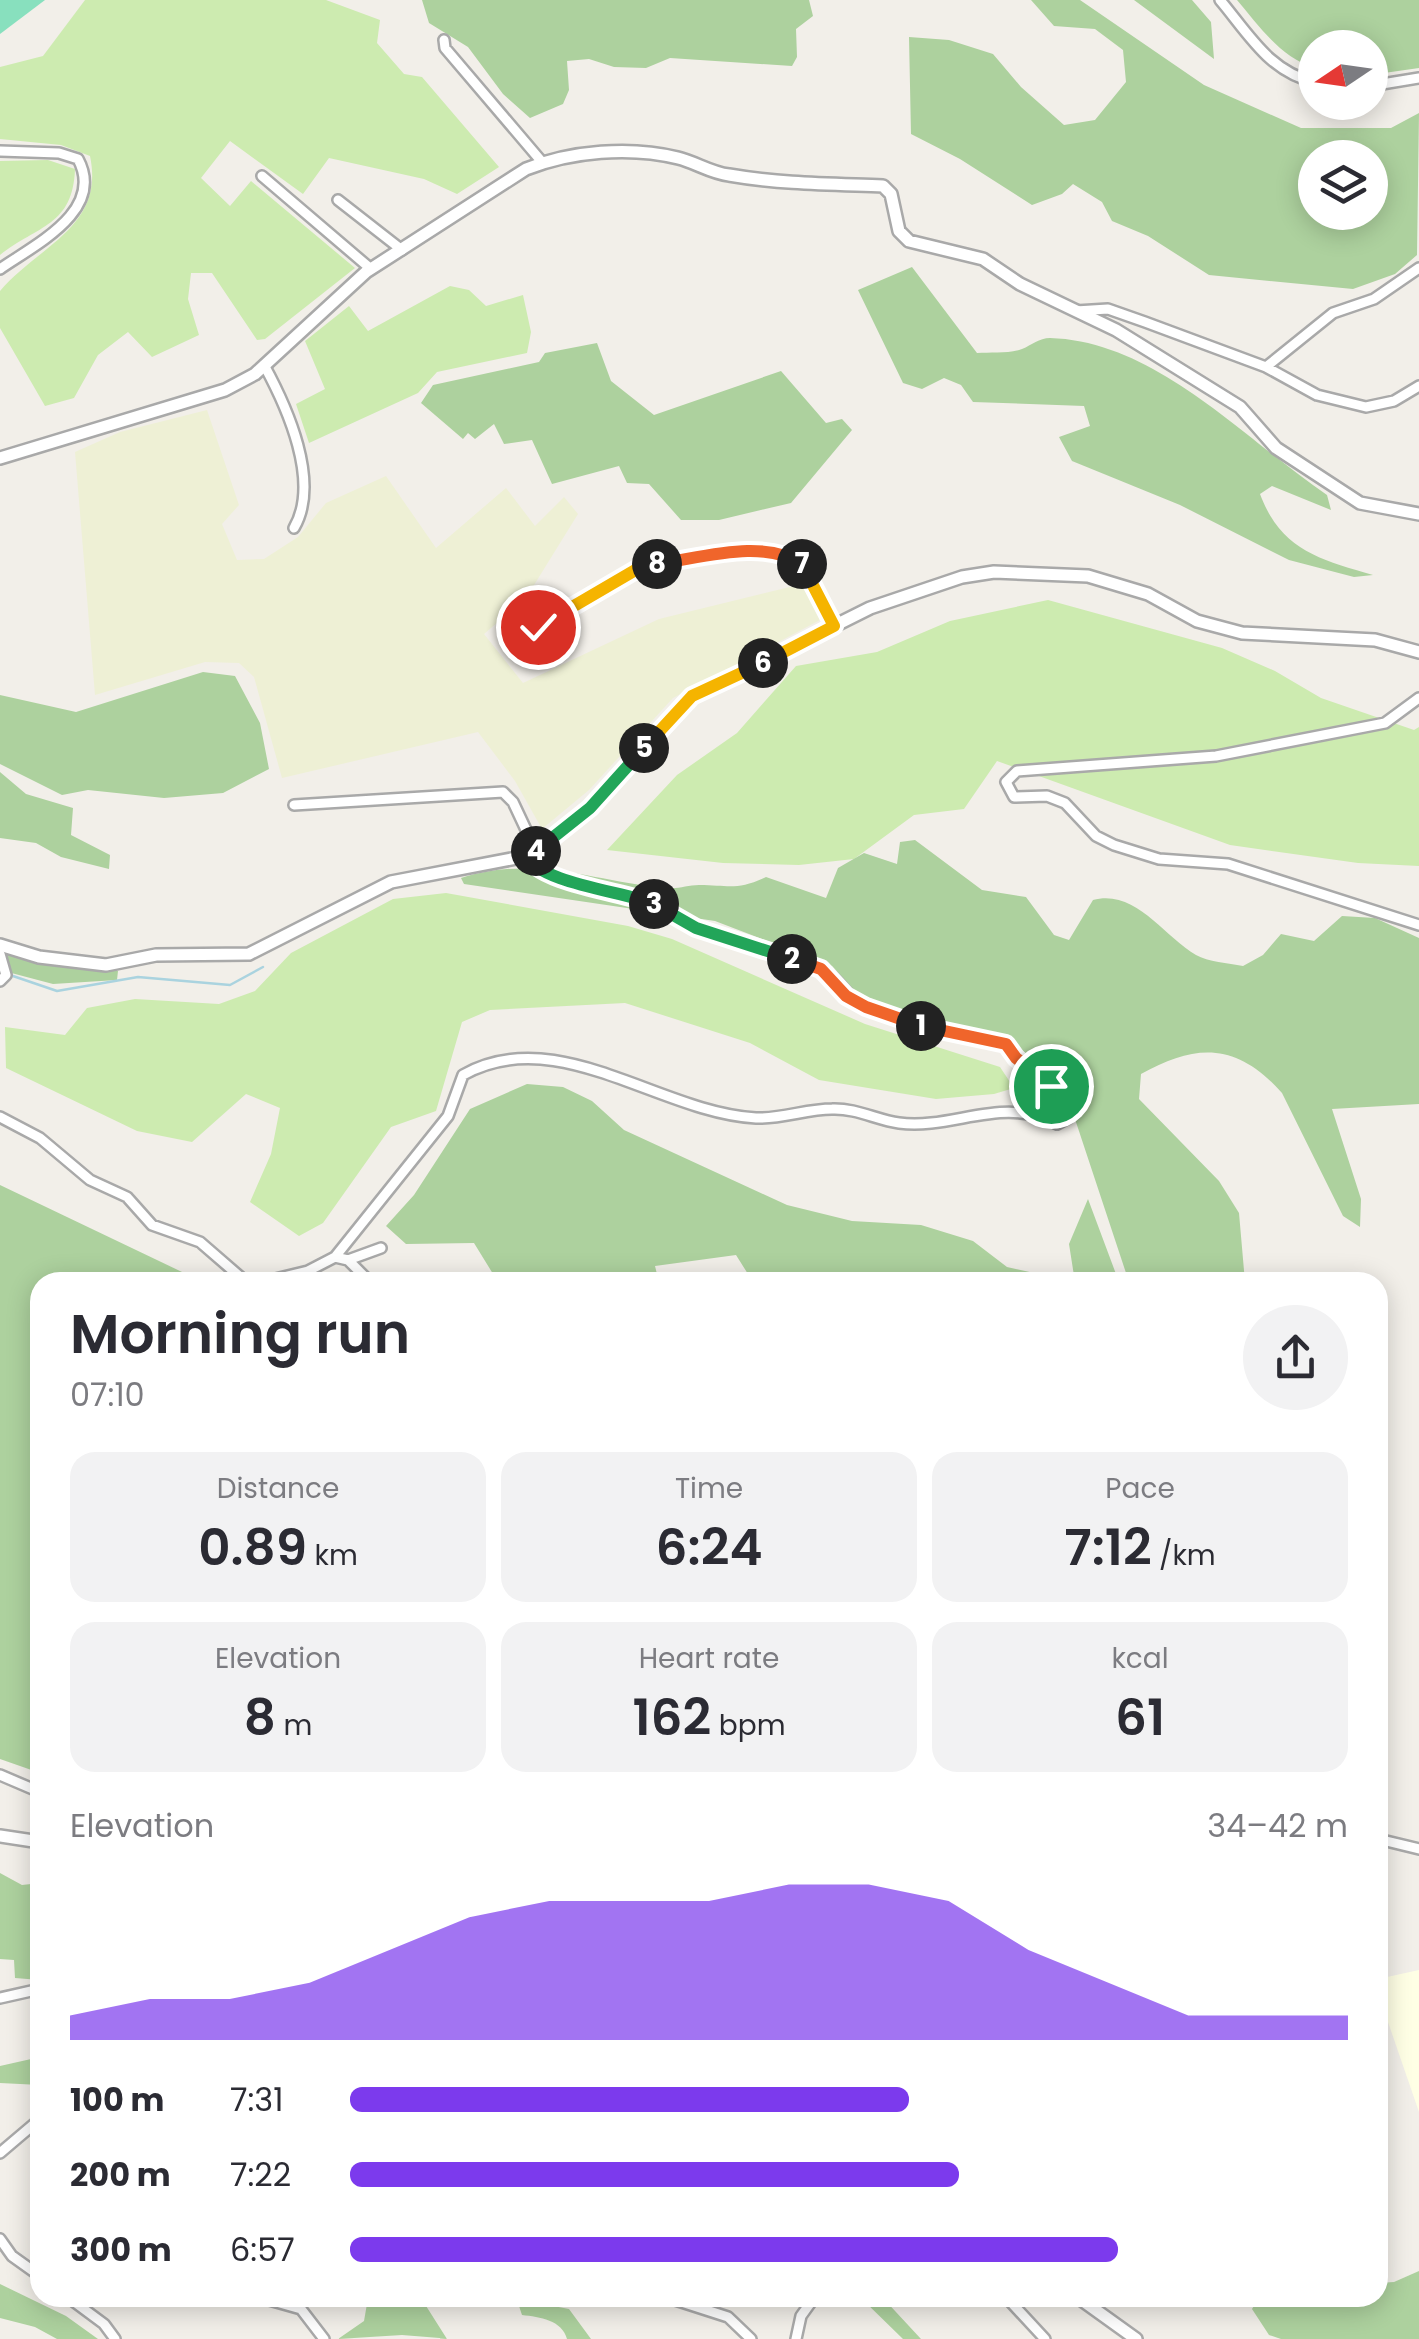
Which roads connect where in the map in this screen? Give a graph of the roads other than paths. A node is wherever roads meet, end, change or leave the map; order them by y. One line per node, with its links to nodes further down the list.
1 (1220, 0): 4 (street)
2 (444, 40): 7 (street)
3 (1419, 78): 5 (street)
4 (1298, 79)
5 (1388, 83)
6 (0, 150): 13 (street)
7 (542, 162): 10 (street); 14 (street)
8 (262, 176): 11 (street)
9 (338, 200): 10 (street)
10 (402, 250): 11 (street)
11 (372, 268): 15 (street)
12 (1419, 268): 16 (street)
13 (0, 269)
14 (1076, 310): 16 (street); 19 (street)
15 (264, 365): 18 (street); 20 (street)
16 (1266, 367): 17 (street)
17 (1419, 386)
18 (0, 458)
19 (1419, 514)
20 (294, 528)
21 (834, 626): 22 (street); 23 (street); 26 (street)
22 (538, 627)
23 (1419, 652)
24 (1419, 698): 27 (street)
25 (294, 805): 26 (street)
26 (531, 854): 28 (street); 33 (street)
27 (1419, 926)
28 (0, 945)
29 (0, 954): 30 (street)
30 (2, 981)
31 (0, 1117): 35 (street)
32 (381, 1248): 34 (street)
33 (334, 1257): 34 (street); 36 (street)
34 (348, 1260): 37 (street)
35 (234, 1272)
36 (300, 1272)
37 (360, 1272)
38 (0, 1775): 39 (street)
39 (30, 1788)
40 (0, 1836): 41 (street)
41 (30, 1838)
42 (1388, 1842): 43 (street)
43 (1419, 1850)
44 (30, 1991): 45 (street)
45 (0, 1998)
46 (30, 2128): 47 (street)
47 (0, 2153)
48 (0, 2240): 49 (street)
49 (30, 2269)
50 (81, 2307): 56 (street)
51 (294, 2307): 57 (street)
52 (697, 2307): 58 (street)
53 (808, 2307): 59 (street)
54 (1015, 2307): 60 (street)
55 (1092, 2307): 61 (street)
56 (115, 2339)
57 (324, 2339)
58 (751, 2339)
59 (796, 2339)
60 (1045, 2339)
61 (1136, 2339)

